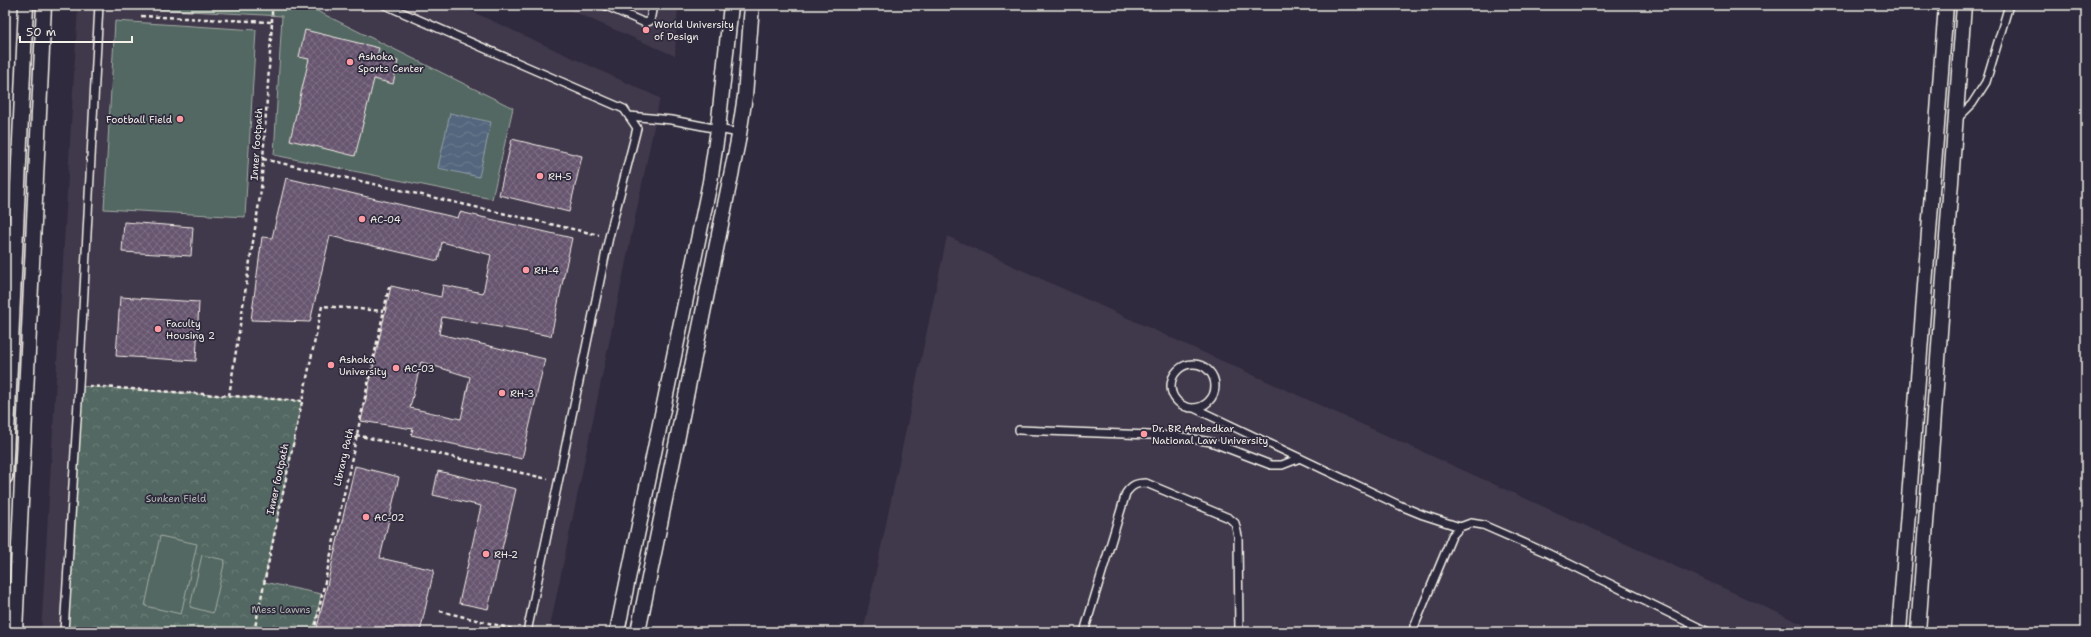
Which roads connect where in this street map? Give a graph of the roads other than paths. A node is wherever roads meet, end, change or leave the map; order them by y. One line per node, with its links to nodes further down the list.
1 (26, 5): 19 (street)
2 (44, 5): 21 (street)
3 (99, 5): 22 (lane)
4 (385, 5): 12 (lane)
5 (604, 5): 6 (lane)
6 (653, 5)
7 (731, 5): 14 (street)
8 (752, 5): 15 (street)
9 (1946, 5): 30 (street)
10 (1964, 5): 13 (street)
11 (2009, 5): 13 (lane)
12 (629, 116): 14 (lane); 23 (lane)
13 (1955, 120): 31 (street)
14 (718, 129): 15 (lane); 24 (street)
15 (739, 133): 25 (street)
16 (1194, 408): 16 (lane); 18 (lane)
17 (1019, 430): 18 (lane)
18 (1300, 458): 20 (lane)
19 (5, 477)
20 (1460, 527): 28 (lane); 29 (lane)
21 (15, 632)
22 (64, 632)
23 (526, 632)
24 (617, 632)
25 (638, 632)
26 (1084, 632): 27 (lane)
27 (1239, 632)
28 (1412, 632)
29 (1708, 632)
30 (1899, 632)
31 (1918, 632)

